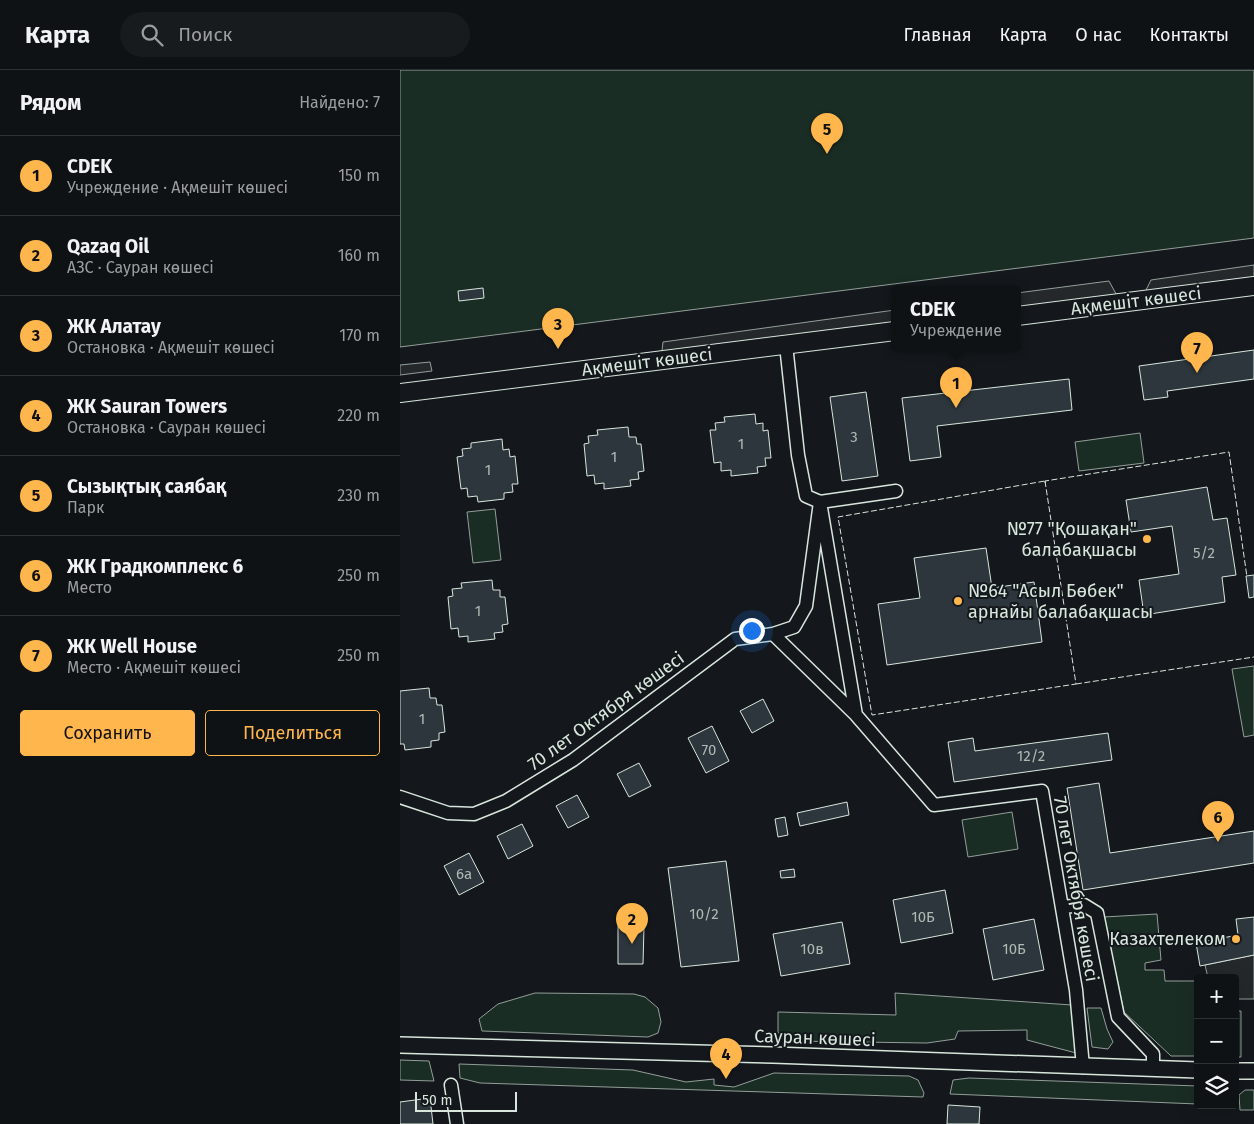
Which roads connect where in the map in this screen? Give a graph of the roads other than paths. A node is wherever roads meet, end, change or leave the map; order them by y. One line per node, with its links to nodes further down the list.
1 (1254, 286): 2 (main road, Ақмешіт көшесі)
2 (1021, 315)
3 (891, 332): 4 (main road, Ақмешіт көшесі)
4 (786, 345): 5 (main road, Ақмешіт көшесі); 7 (street)
5 (400, 393)
6 (896, 491): 7 (street)
7 (820, 502): 8 (street, 70 лет Октября көшесі); 9 (street)
8 (772, 634): 9 (street, 70 лет Октября көшесі); 10 (street, 70 лет Октября көшесі)
9 (856, 715): 11 (street, 70 лет Октября көшесі)
10 (400, 797)
11 (1062, 906): 13 (street, 70 лет Октября көшесі); 14 (street)
12 (400, 1045): 13 (street, Сауран көшесі)
13 (1083, 1067): 14 (street, Сауран көшесі)
14 (1153, 1069): 15 (street, Сауран көшесі)
15 (1194, 1070)
16 (1239, 1070): 17 (street)
17 (1254, 1071)
18 (451, 1085): 19 (street)
19 (457, 1124)

